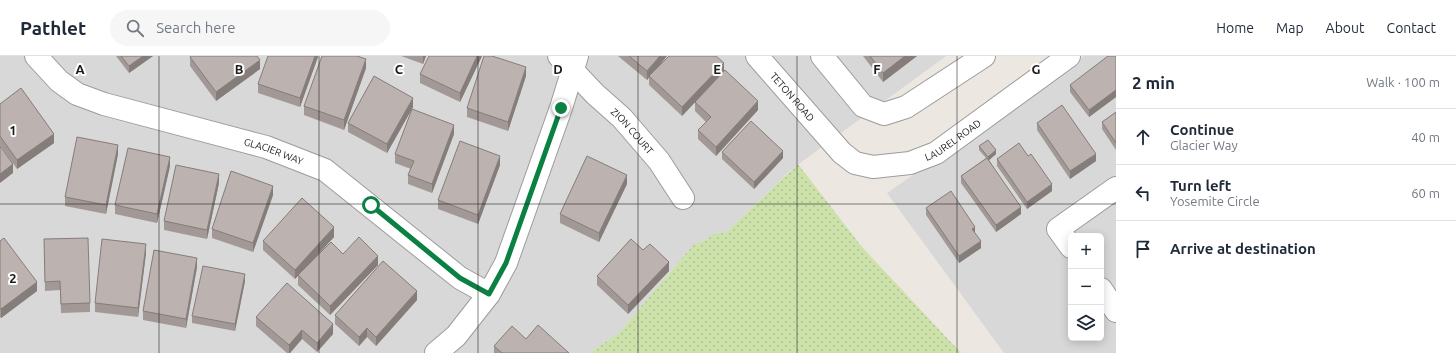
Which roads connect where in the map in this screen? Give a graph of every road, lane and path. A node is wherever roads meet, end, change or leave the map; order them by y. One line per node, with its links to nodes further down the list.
1 (36, 56): 12 (street, GLACIER WAY)
2 (757, 56): 7 (street, TETON ROAD)
3 (822, 56): 4 (street)
4 (984, 56)
5 (1069, 56): 7 (street, LAUREL ROAD)
6 (570, 61): 9 (street, ZION COURT); 12 (street)
7 (828, 136)
8 (1116, 188): 10 (street)
9 (683, 198)
10 (1068, 243)
11 (1104, 293): 13 (street)
12 (489, 294): 14 (street)
13 (1116, 311)
14 (436, 353)

